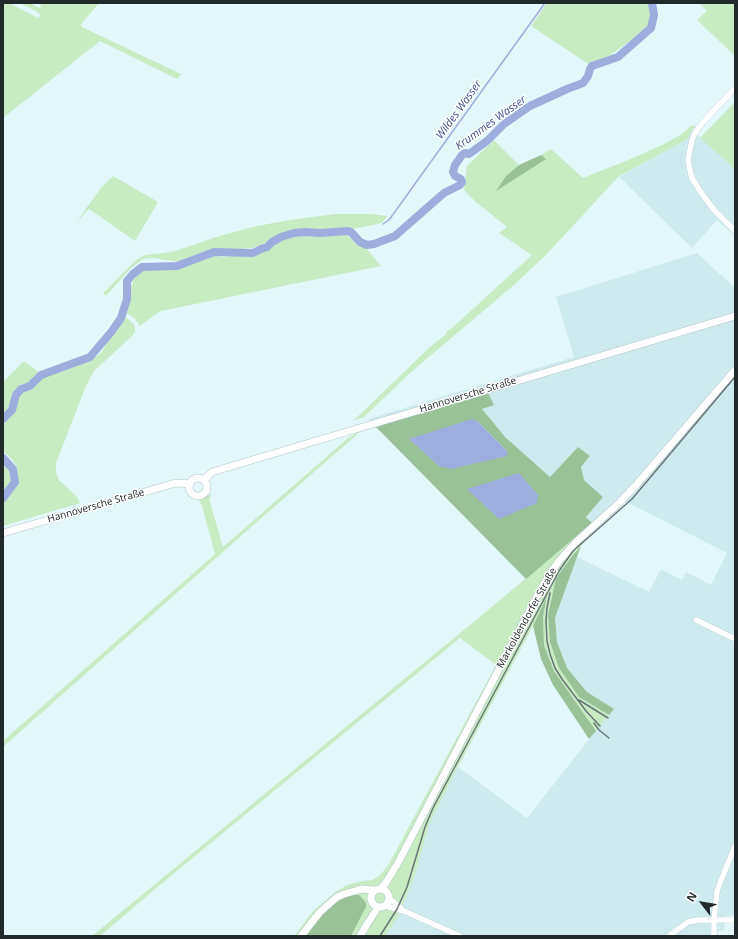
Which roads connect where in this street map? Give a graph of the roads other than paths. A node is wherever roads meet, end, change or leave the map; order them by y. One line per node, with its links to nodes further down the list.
1 (735, 88): 2 (street)
2 (735, 231)
3 (735, 316): 5 (main road, Hannoversche Straße)
4 (735, 370): 12 (main road, Markoldendorfer Straße)
5 (204, 480): 6 (main road, Hannoversche Straße); 6 (main road)
6 (190, 484): 7 (main road, Hannoversche Straße)
7 (3, 533)
8 (696, 620): 9 (street)
9 (735, 639)
10 (735, 846): 15 (street)
11 (353, 891): 12 (main road); 13 (main road); 17 (main road)
12 (383, 892): 13 (main road); 13 (main road); 14 (street)
13 (377, 904): 14 (street); 18 (main road)
14 (404, 911): 19 (street)
15 (714, 920): 16 (street); 20 (street); 21 (street)
16 (735, 920)
17 (301, 936)
18 (360, 936)
19 (460, 936)
20 (669, 936)
21 (714, 936)

